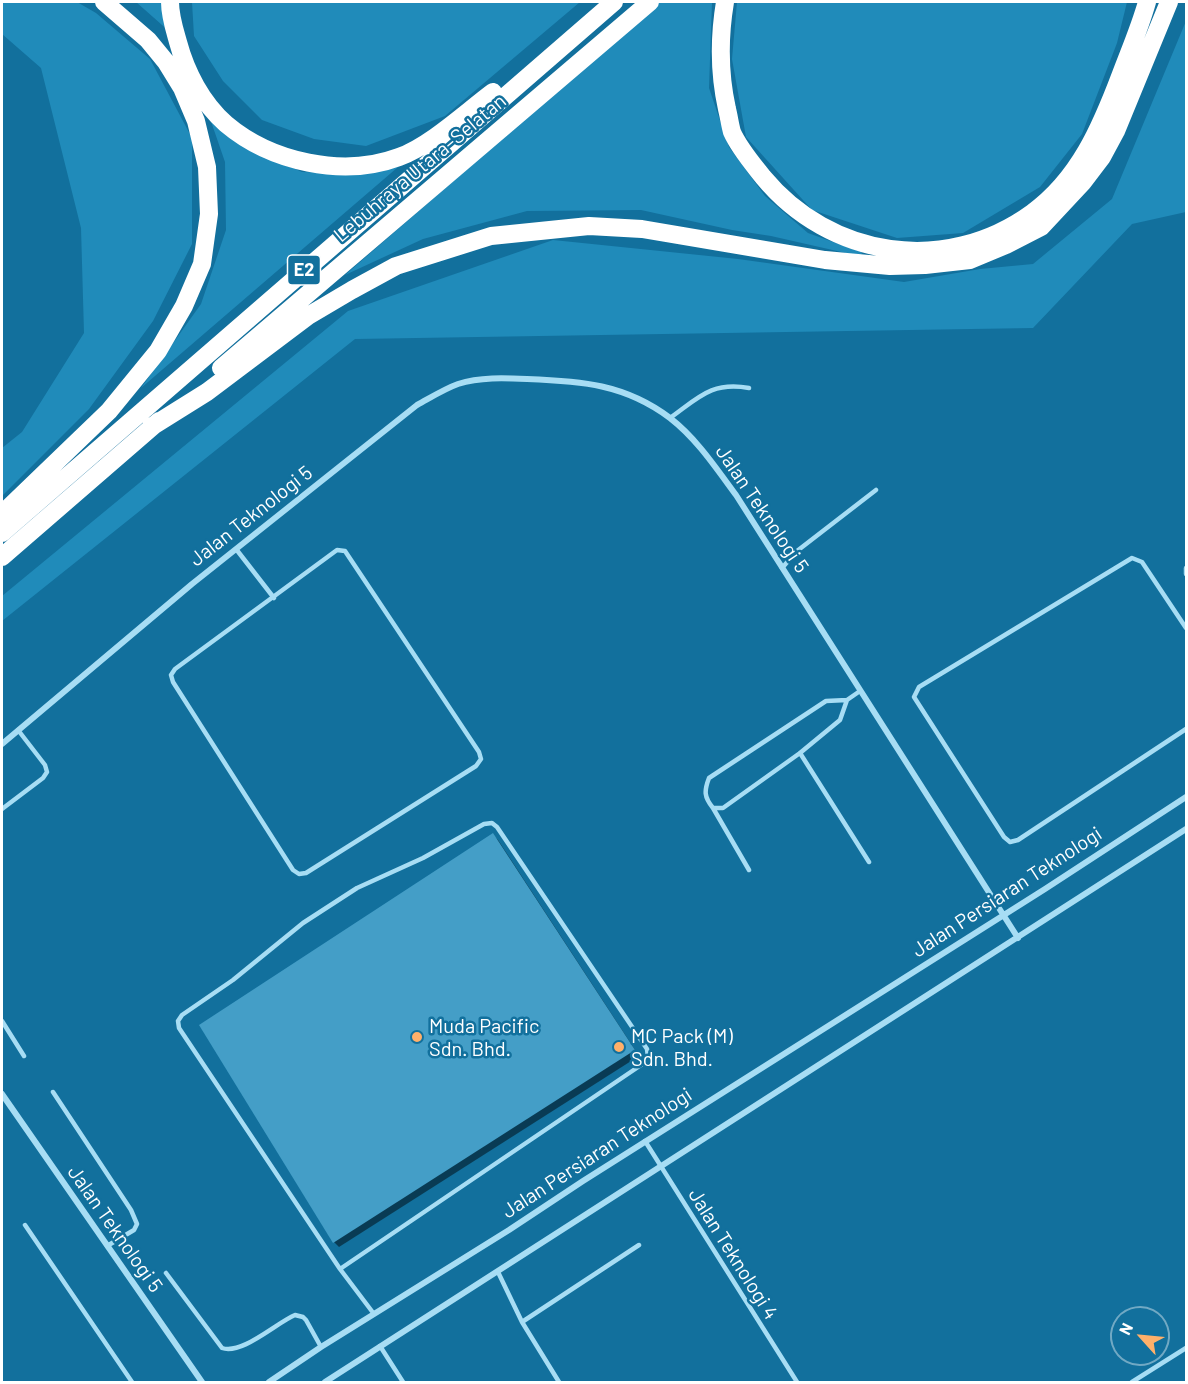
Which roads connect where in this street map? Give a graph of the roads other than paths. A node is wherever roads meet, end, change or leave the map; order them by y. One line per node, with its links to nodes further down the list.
1 (104, 2): 12 (highway)
2 (170, 2): 7 (highway)
3 (650, 2): 10 (highway, Lebuhraya Utara–Selatan / E2)
4 (725, 2): 5 (highway)
5 (1146, 2)
6 (1169, 2): 10 (highway)
7 (611, 4): 13 (highway, Lebuhraya Utara–Selatan / E2)
8 (749, 388): 9 (lane)
9 (670, 418): 14 (street, Jalan Teknologi 5); 16 (street, Jalan Teknologi 5)
10 (151, 427): 15 (highway, Lebuhraya Utara–Selatan / E2)
11 (876, 490): 16 (lane)
12 (2, 514)
13 (2, 533)
14 (236, 549): 19 (lane); 24 (street, Jalan Teknologi 5)
15 (2, 557)
16 (782, 568): 21 (street, Jalan Teknologi 5)
17 (1186, 568): 18 (lane)
18 (1186, 574)
19 (274, 598): 19 (lane)
20 (1186, 628): 23 (lane)
21 (860, 691): 22 (lane); 33 (street, Jalan Teknologi 5)
22 (847, 700): 26 (lane); 29 (lane)
23 (1186, 729)
24 (18, 730): 25 (street, Jalan Teknologi 5); 28 (lane)
25 (2, 744)
26 (800, 753): 29 (lane); 31 (lane)
27 (1186, 796): 33 (street, Jalan Persiaran Teknologi)
28 (2, 808)
29 (713, 808): 32 (lane)
30 (1186, 828): 34 (street)
31 (869, 862)
32 (749, 870)
33 (1004, 915): 34 (street, Jalan Teknologi 5); 39 (street, Jalan Persiaran Teknologi)
34 (1018, 938): 40 (street)
35 (2, 1022): 36 (lane)
36 (24, 1056)
37 (53, 1092): 43 (lane)
38 (2, 1094): 43 (street, Jalan Teknologi 5)
39 (645, 1142): 40 (lane, Jalan Teknologi 4); 47 (street, Jalan Persiaran Teknologi)
40 (660, 1167): 45 (street); 58 (lane, Jalan Teknologi 4)
41 (25, 1225): 52 (lane)
42 (639, 1245): 48 (lane)
43 (107, 1246): 53 (street, Jalan Teknologi 5)
44 (340, 1269): 44 (lane); 47 (lane)
45 (498, 1272): 48 (lane); 49 (street)
46 (166, 1273): 50 (lane)
47 (374, 1314): 50 (street, Jalan Persiaran Teknologi)
48 (522, 1322): 57 (lane)
49 (380, 1346): 55 (street); 56 (lane)
50 (321, 1347): 54 (street, Jalan Persiaran Teknologi)
51 (1186, 1348): 59 (lane)
52 (132, 1383)
53 (202, 1383)
54 (268, 1383)
55 (325, 1383)
56 (403, 1383)
57 (559, 1383)
58 (797, 1383)
59 (1131, 1383)

